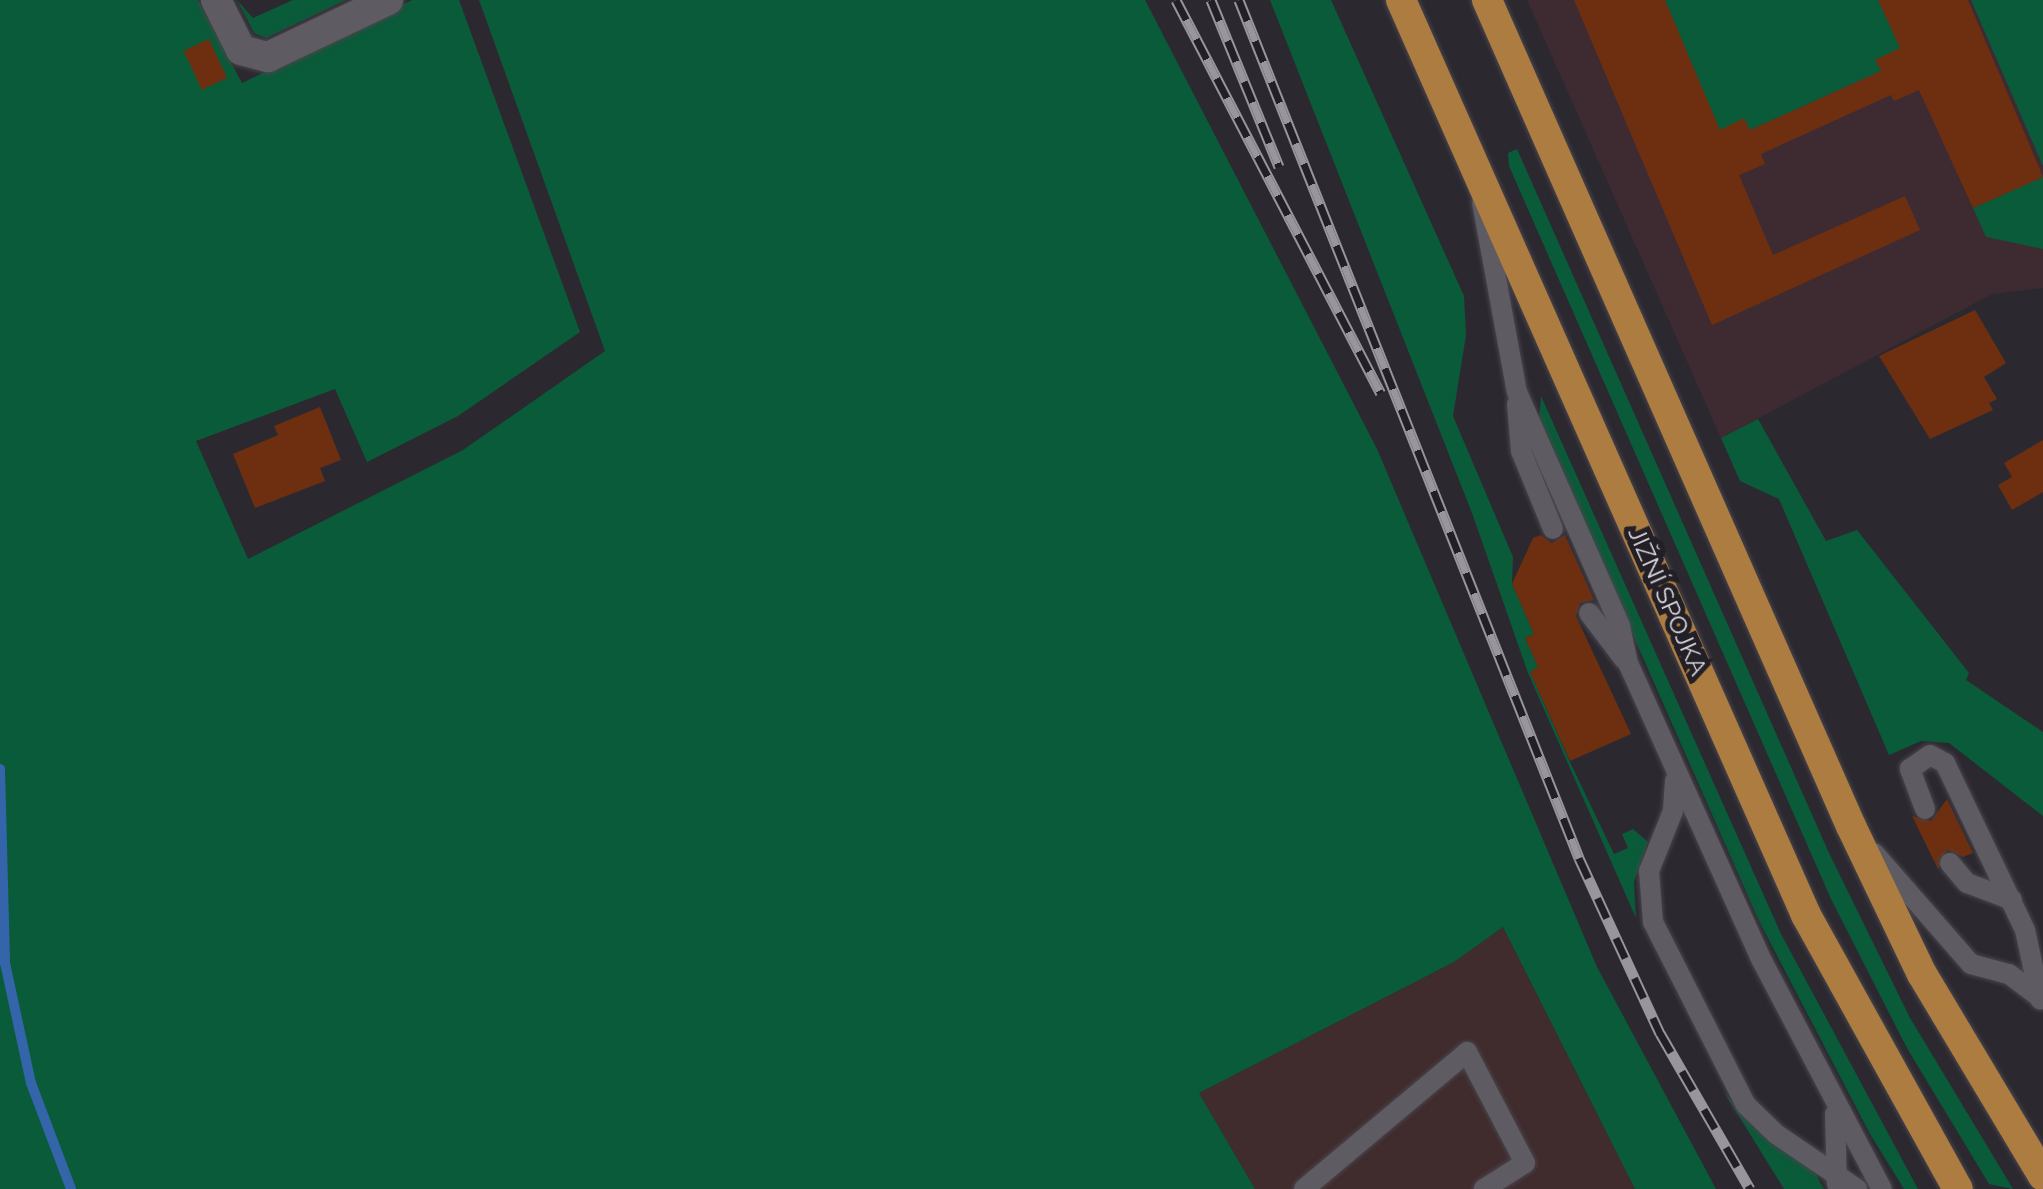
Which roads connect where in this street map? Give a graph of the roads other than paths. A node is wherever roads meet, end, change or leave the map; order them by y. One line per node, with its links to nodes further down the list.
1 (216, 0): 2 (street)
2 (388, 0)
3 (1402, 0): 5 (highway, JIŽNÍ SPOJKA)
4 (1488, 0): 12 (highway)
5 (1475, 161): 6 (lane); 25 (highway, JIŽNÍ SPOJKA)
6 (1517, 392): 7 (lane); 9 (lane)
7 (1553, 529)
8 (1590, 612): 9 (lane)
9 (1628, 663): 10 (lane)
10 (1672, 764): 18 (lane); 20 (lane)
11 (1925, 810): 14 (lane)
12 (1851, 826): 16 (lane); 19 (highway)
13 (1950, 863): 14 (lane)
14 (2012, 900): 15 (lane)
15 (2029, 952): 16 (lane); 17 (lane)
16 (1997, 971): 17 (lane)
17 (2042, 1002)
18 (1830, 1097): 20 (lane); 24 (lane)
19 (2043, 1176)
20 (1837, 1182): 23 (lane)
21 (1304, 1189): 22 (lane)
22 (1484, 1189)
23 (1857, 1189)
24 (1882, 1189)
25 (1958, 1189)

